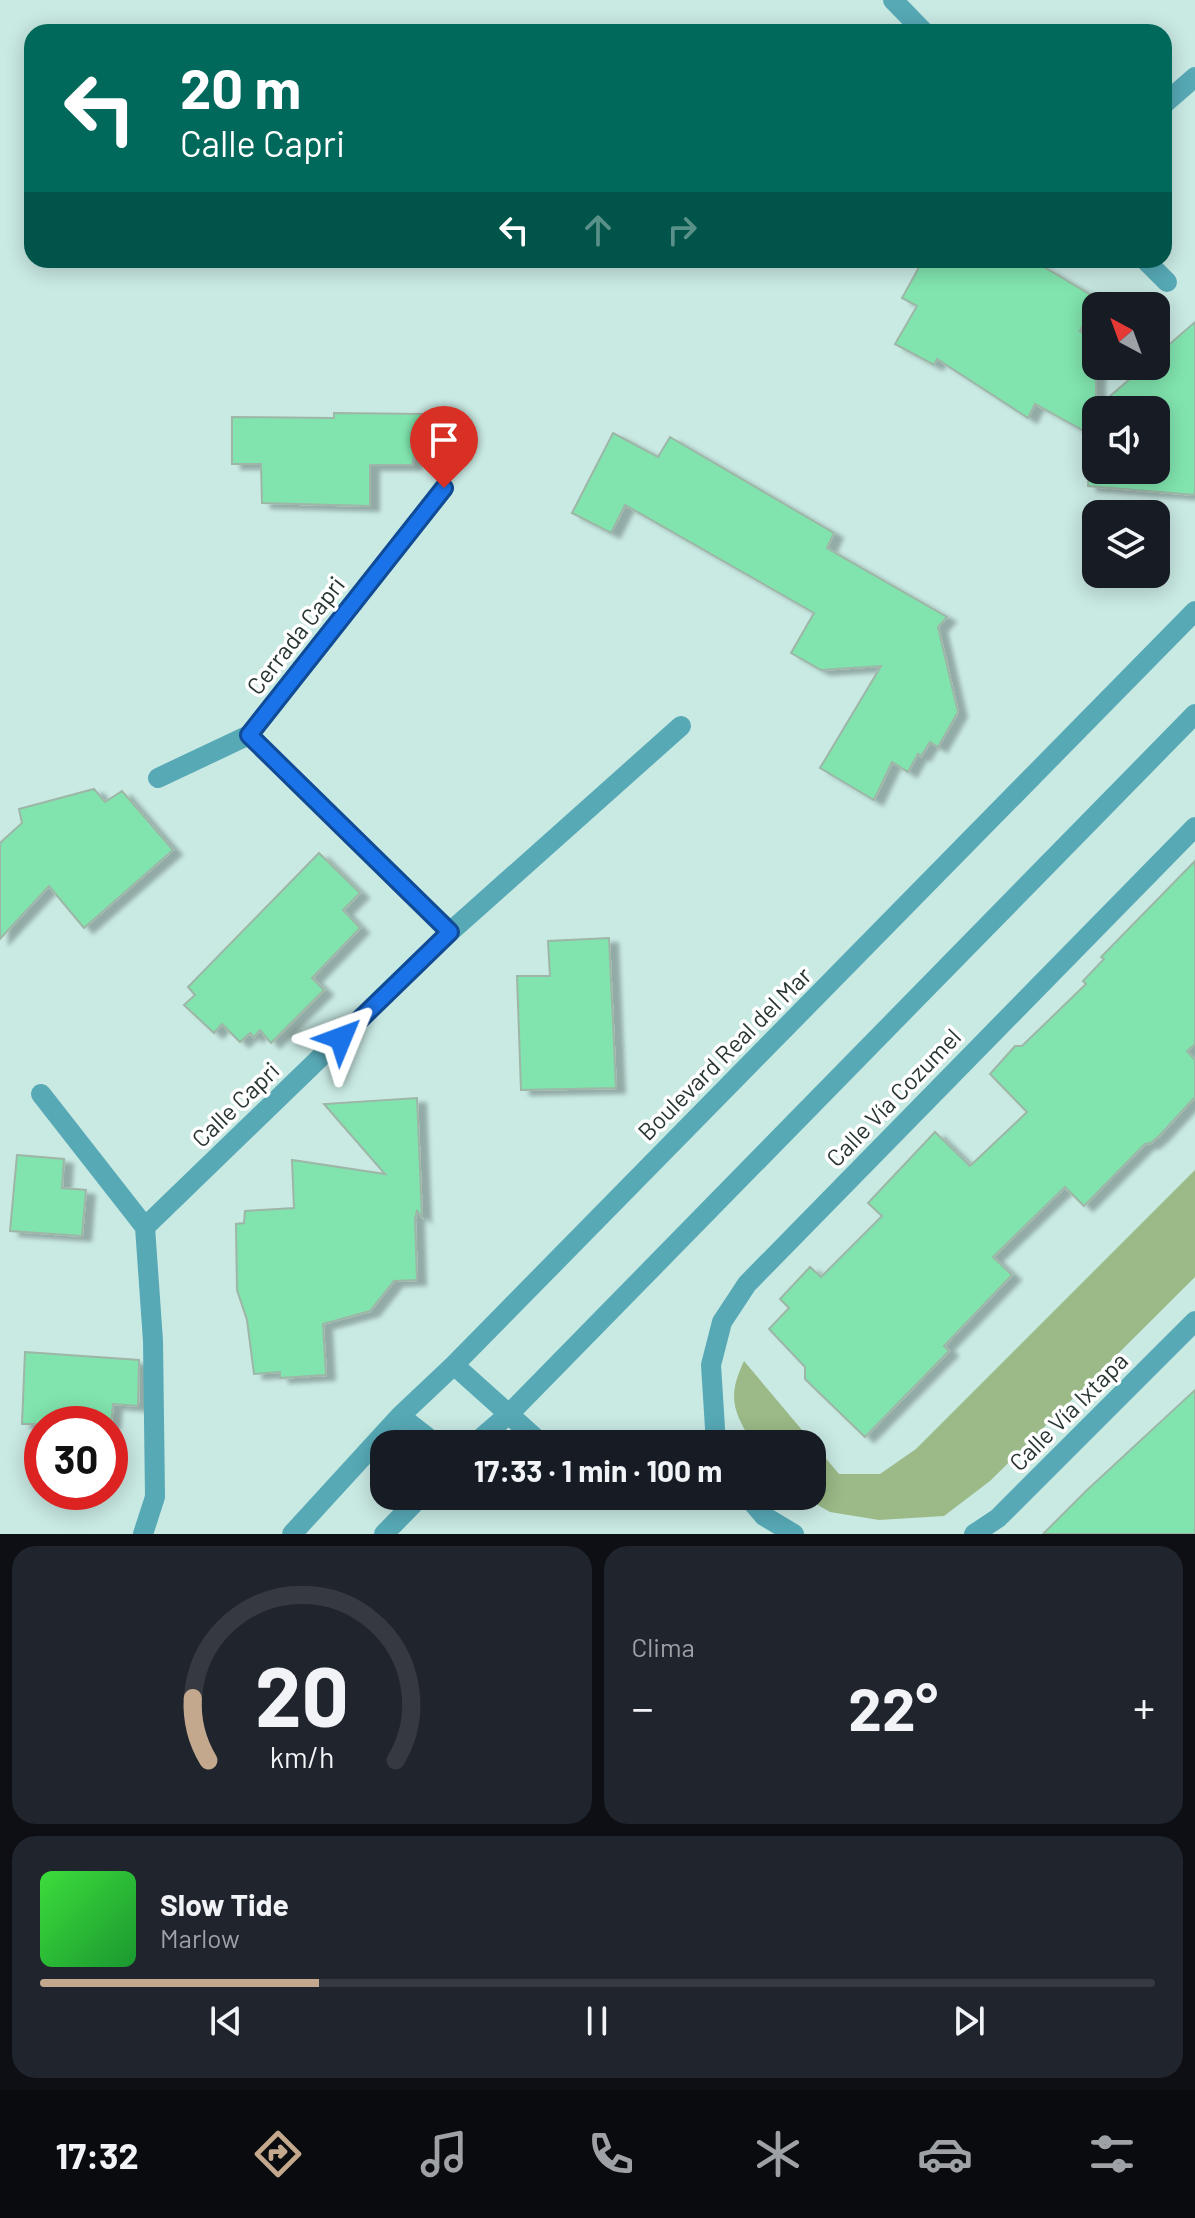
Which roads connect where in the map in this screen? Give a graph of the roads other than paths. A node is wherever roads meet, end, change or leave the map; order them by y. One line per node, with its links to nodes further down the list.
1 (893, 0): 2 (street)
2 (916, 24)
3 (1195, 77): 4 (street)
4 (1172, 97)
5 (1153, 268): 6 (street)
6 (1167, 282)
7 (444, 488): 11 (street, Cerrada Capri)
8 (1195, 611): 18 (street, Boulevard Real del Mar)
9 (1195, 714): 19 (street)
10 (681, 726): 14 (street, Calle Capri)
11 (249, 735): 12 (street, Cerrada Capri); 14 (street)
12 (158, 778)
13 (1195, 827): 24 (street, Calle Vía Cozumel)
14 (450, 932): 16 (street, Calle Capri)
15 (41, 1094): 16 (street)
16 (145, 1227): 27 (street)
17 (1195, 1321): 31 (street, Calle Vía Ixtapa)
18 (454, 1365): 19 (street); 20 (street, Boulevard Real del Mar)
19 (510, 1413): 22 (street); 23 (street)
20 (400, 1416): 21 (street); 28 (street, Boulevard Real del Mar)
21 (418, 1430)
22 (490, 1430)
23 (528, 1430)
24 (715, 1430)
25 (407, 1510): 29 (street)
26 (759, 1510): 30 (street)
27 (143, 1534)
28 (292, 1534)
29 (384, 1534)
30 (794, 1534)
31 (974, 1534)

